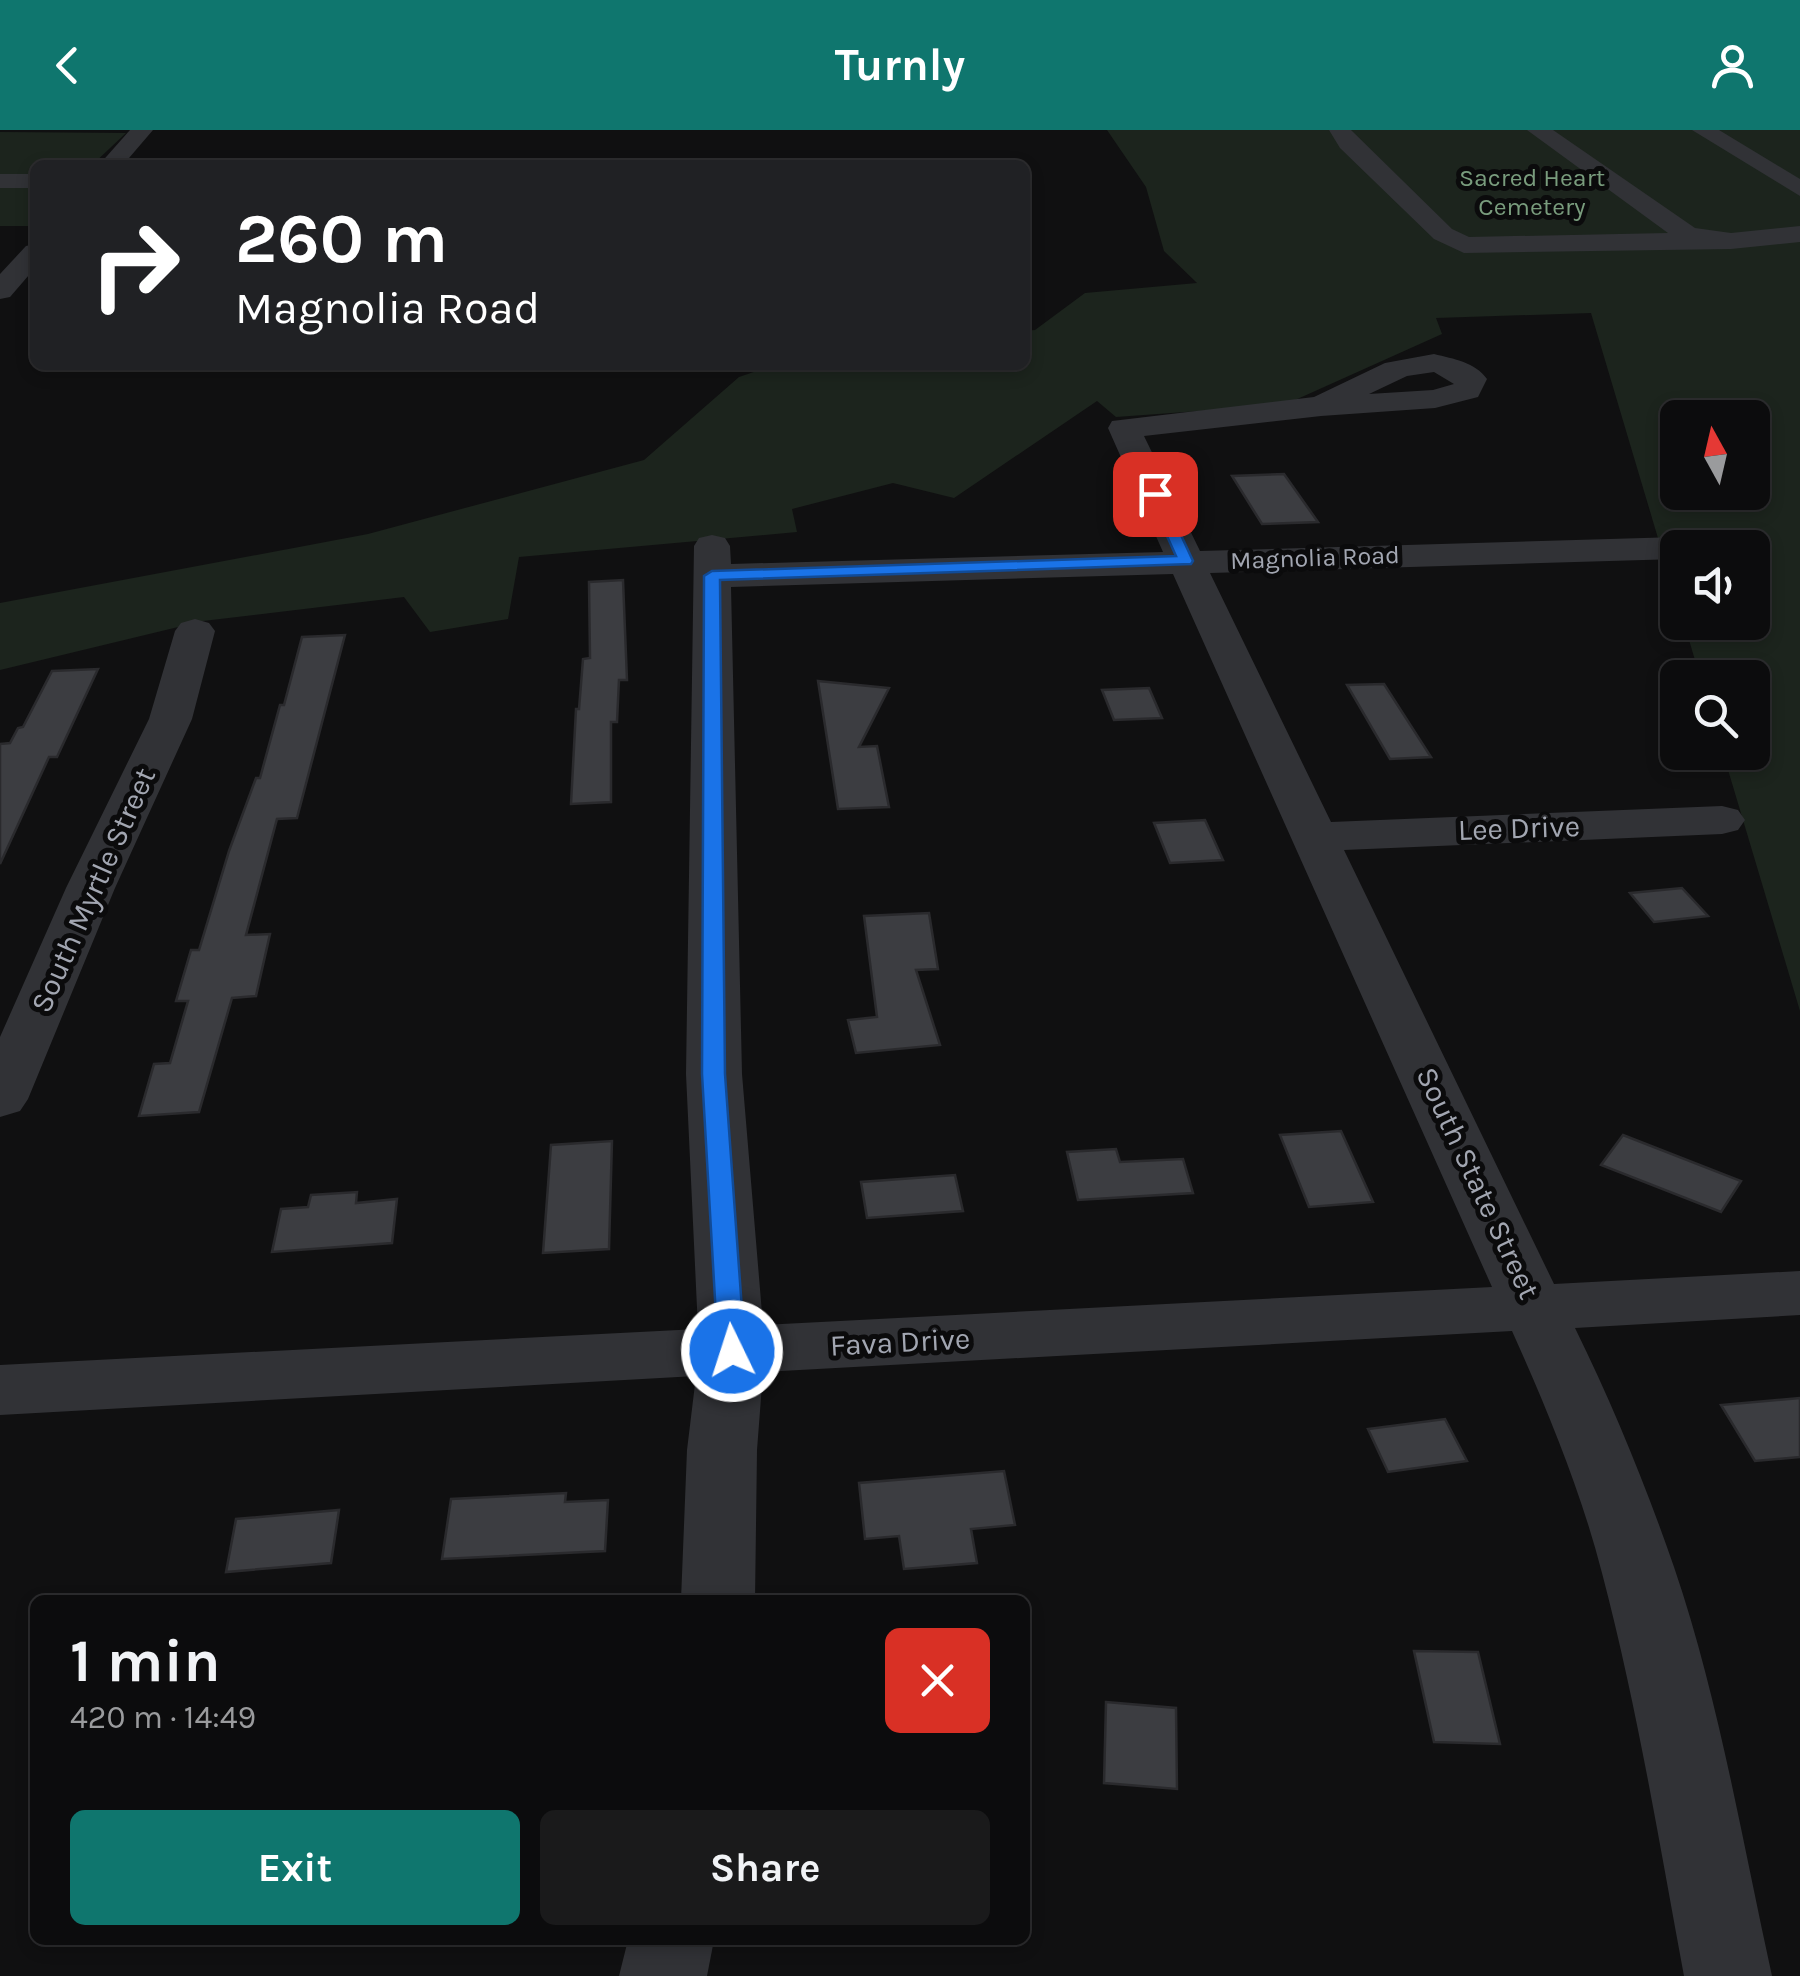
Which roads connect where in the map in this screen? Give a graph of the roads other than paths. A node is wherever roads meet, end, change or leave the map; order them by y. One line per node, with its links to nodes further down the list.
1 (142, 130): 4 (street); 6 (street)
2 (1538, 130): 11 (street)
3 (1703, 130): 9 (street)
4 (160, 131)
5 (1333, 131): 11 (street)
6 (115, 160)
7 (30, 180): 8 (street)
8 (0, 182)
9 (1800, 189)
10 (1800, 234): 11 (street)
11 (1707, 240)
12 (30, 257): 13 (street)
13 (0, 290)
14 (1321, 406): 16 (street, South State Street)
15 (1660, 548): 16 (street, Magnolia Road)
16 (1186, 561): 19 (street, South State Street); 23 (street, Magnolia Road)
17 (195, 631): 20 (street, South Myrtle Street)
18 (1722, 820): 19 (street, Lee Drive)
19 (1317, 837): 22 (street, South State Street)
20 (0, 1099)
21 (1800, 1294): 22 (street, Fava Drive)
22 (1536, 1307): 23 (street, Fava Drive); 28 (street, South State Street)
23 (732, 1351): 24 (street, Fava Drive); 25 (street)
24 (0, 1390)
25 (718, 1595)
26 (669, 1945): 27 (street)
27 (663, 1976)
28 (1728, 1976)

